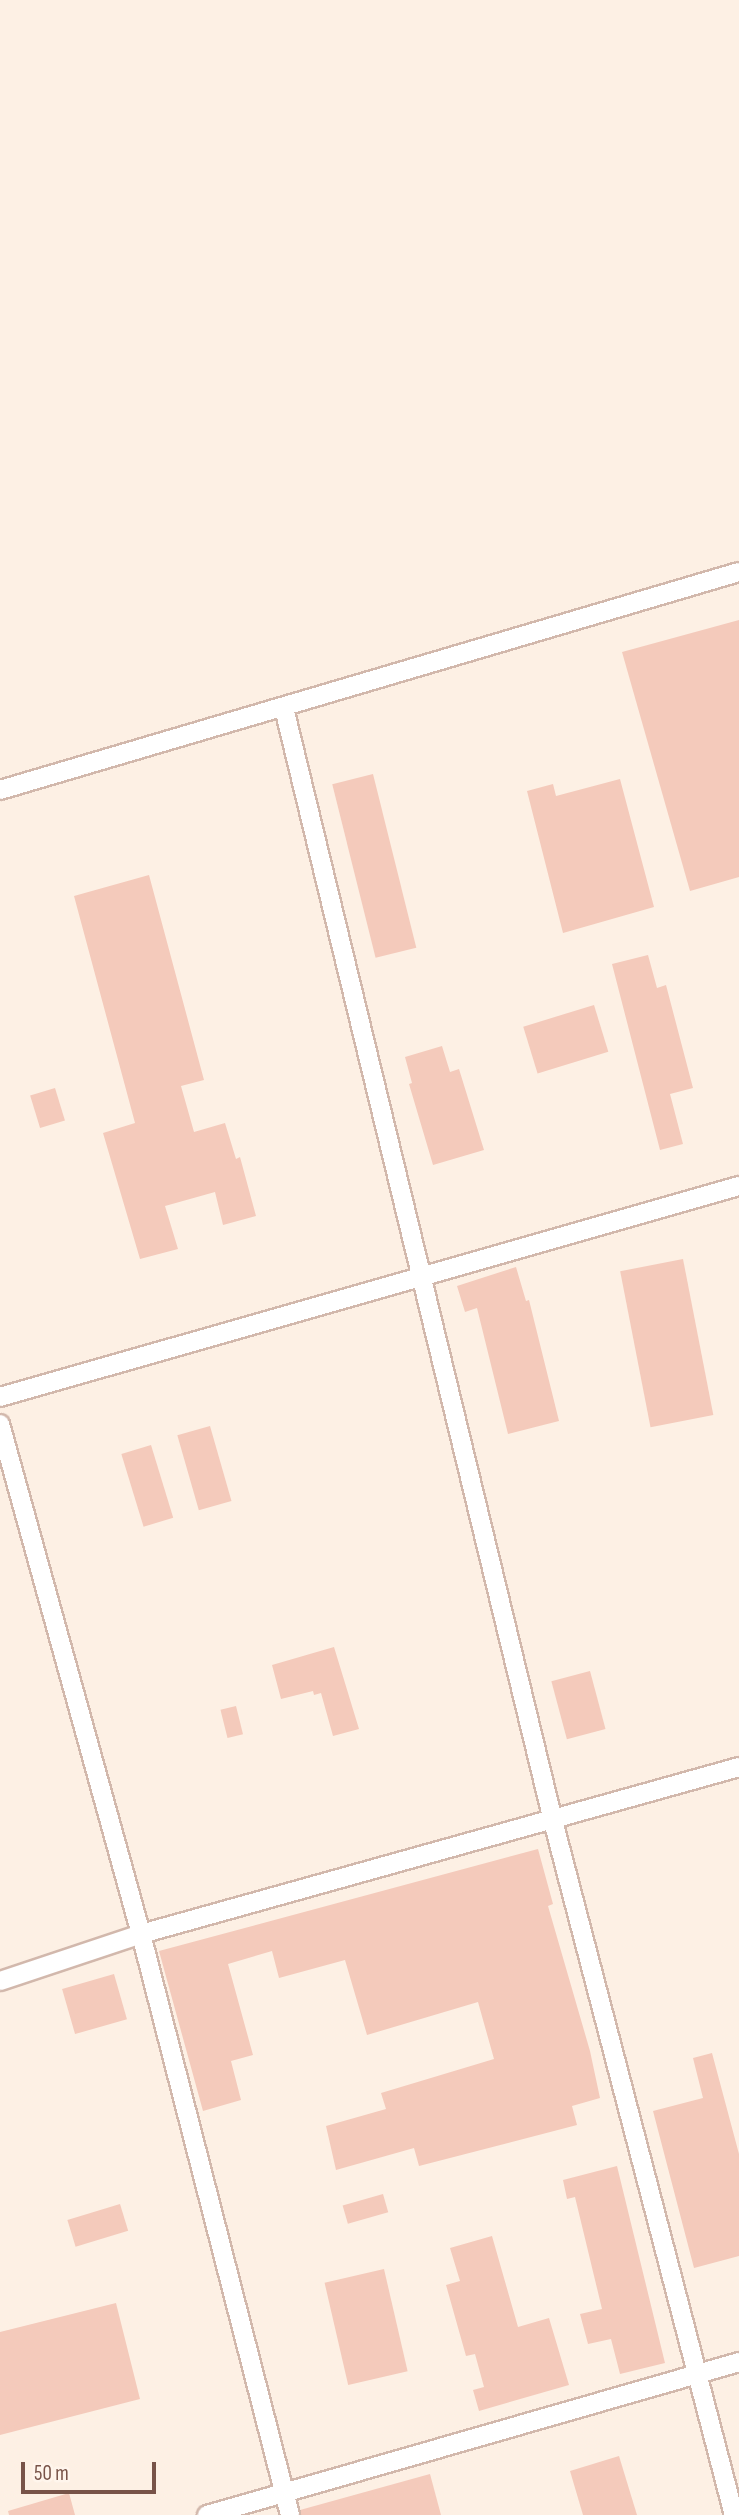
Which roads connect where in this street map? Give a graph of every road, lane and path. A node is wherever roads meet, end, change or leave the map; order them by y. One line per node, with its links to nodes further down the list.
1 (739, 572): 2 (street)
2 (284, 708): 3 (street); 5 (street)
3 (0, 790)
4 (739, 1186): 5 (street)
5 (420, 1276): 6 (street); 9 (street)
6 (0, 1397)
7 (0, 1424): 10 (street)
8 (739, 1767): 9 (street)
9 (552, 1817): 10 (street); 13 (street)
10 (141, 1934): 11 (street); 14 (street)
11 (0, 1980)
12 (739, 2362): 13 (street)
13 (699, 2373): 14 (street); 17 (street)
14 (285, 2491): 15 (street); 16 (street)
15 (207, 2515)
16 (290, 2515)
17 (734, 2515)

